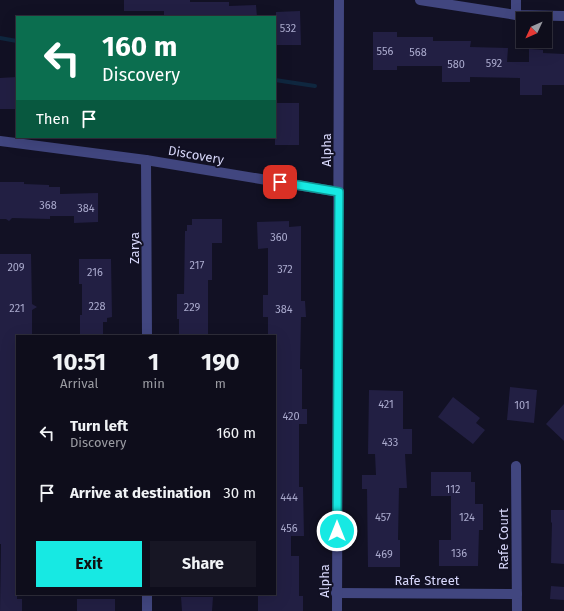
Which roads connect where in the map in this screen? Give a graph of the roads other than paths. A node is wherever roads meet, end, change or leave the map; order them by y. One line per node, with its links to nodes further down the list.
1 (339, 0): 10 (street, Alpha)
2 (420, 0): 5 (street)
3 (516, 0): 4 (street)
4 (516, 12)
5 (516, 14)
6 (552, 16): 7 (street)
7 (564, 16)
8 (0, 141): 9 (street, Discovery)
9 (146, 160): 10 (street, Discovery); 11 (street, Zarya)
10 (339, 192): 13 (street, Alpha)
11 (147, 335)
12 (516, 466): 14 (street, Rafe Court)
13 (336, 593): 14 (street, Rafe Street); 17 (street, Alpha)
14 (517, 594): 18 (street, Rafe Court)
15 (147, 595): 16 (street)
16 (147, 611)
17 (336, 611)
18 (517, 611)

